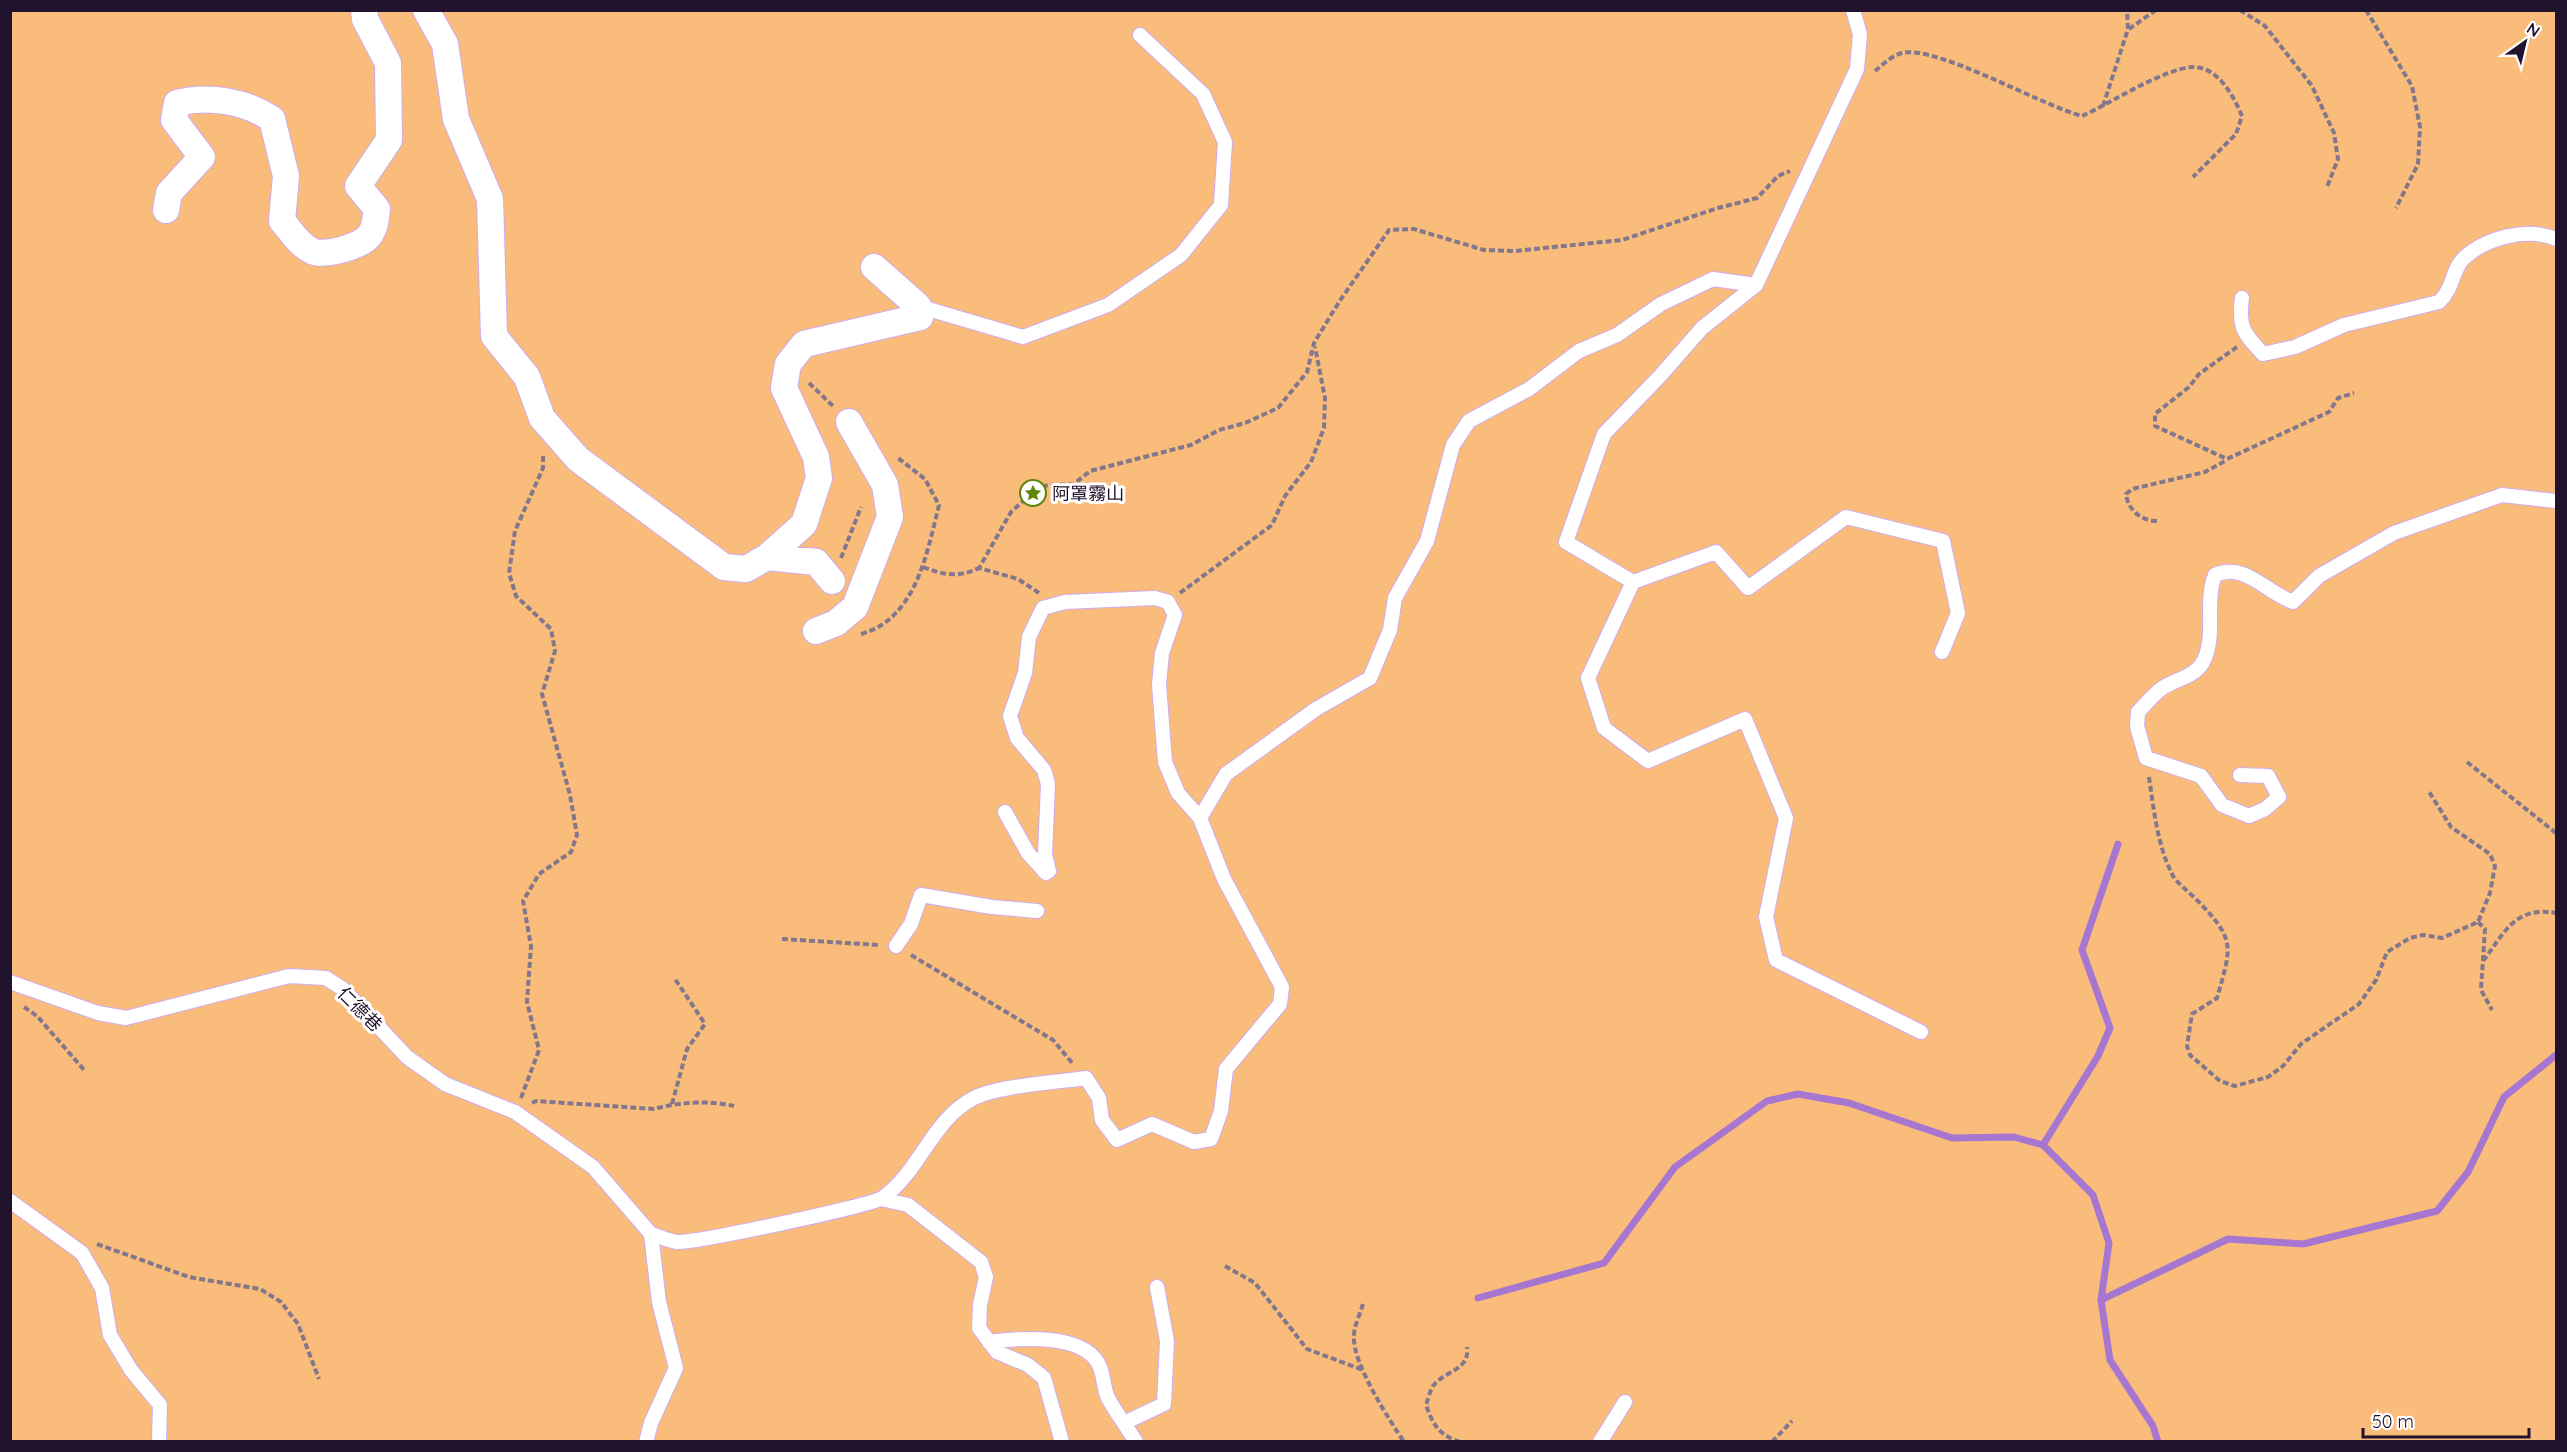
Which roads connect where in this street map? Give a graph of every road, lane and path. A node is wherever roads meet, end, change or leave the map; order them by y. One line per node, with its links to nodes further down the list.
1 (364, 10): 16 (street)
2 (426, 10): 25 (street)
3 (1853, 10): 10 (lane)
4 (2127, 10): 8 (path)
5 (2156, 10): 8 (path)
6 (2240, 10): 14 (path)
7 (2366, 10): 15 (path)
8 (2128, 29): 11 (path)
9 (1140, 35): 21 (lane)
10 (1857, 69): 11 (path); 12 (lane)
11 (2103, 107): 13 (path)
12 (1811, 162): 19 (lane); 22 (path)
13 (2193, 177)
14 (2327, 187)
15 (2396, 207)
16 (166, 210)
17 (2556, 239): 23 (lane)
18 (874, 267): 21 (street)
19 (1756, 285): 34 (lane); 44 (lane)
20 (2242, 298): 23 (lane)
21 (918, 306): 30 (street)
22 (1314, 344): 32 (path); 35 (path)
23 (2263, 354): 27 (path)
24 (2354, 393): 27 (path)
25 (542, 418): 30 (street); 61 (path)
26 (849, 422): 37 (street)
27 (2227, 459): 29 (path)
28 (2556, 501): 39 (lane)
29 (2157, 521)
30 (767, 557): 33 (street)
31 (923, 567): 32 (path)
32 (979, 568): 36 (path)
33 (832, 580)
34 (1633, 582): 38 (lane); 56 (lane)
35 (1168, 602): 36 (lane); 44 (lane)
36 (1043, 608): 43 (lane)
37 (816, 631)
38 (1942, 652)
39 (2146, 758): 41 (lane); 48 (path)
40 (2467, 762): 45 (path)
41 (2240, 775)
42 (2428, 790): 48 (path)
43 (1005, 812)
44 (1200, 818): 58 (lane)
45 (2556, 833)
46 (1037, 911): 50 (lane)
47 (2556, 913): 51 (path)
48 (2478, 921): 51 (path)
49 (782, 939): 50 (path)
50 (896, 946): 58 (path)
51 (2483, 961): 55 (path)
52 (675, 979): 59 (path)
53 (10, 982): 61 (lane, 仁德巷)
54 (19, 1004): 57 (path)
55 (2492, 1010)
56 (1921, 1032)
57 (85, 1071)
58 (1086, 1078): 62 (lane)
59 (672, 1104): 60 (path); 61 (path)
60 (734, 1106)
61 (515, 1112): 64 (lane, 仁德巷)
62 (881, 1199): 64 (lane); 69 (lane)
63 (10, 1201): 65 (lane)
64 (651, 1234): 77 (lane)
65 (82, 1253): 72 (path); 76 (lane)
66 (1225, 1266): 71 (path)
67 (1158, 1287): 75 (lane)
68 (1363, 1304): 71 (path)
69 (989, 1342): 75 (lane); 78 (lane)
70 (1467, 1347): 81 (path)
71 (1363, 1370): 80 (path)
72 (319, 1379)
73 (1625, 1402): 82 (lane)
74 (1792, 1421): 83 (path)
75 (1124, 1423): 79 (lane)
76 (159, 1442)
77 (646, 1442)
78 (1062, 1442)
79 (1136, 1442)
80 (1404, 1442)
81 (1460, 1442)
82 (1600, 1442)
83 (1772, 1442)

